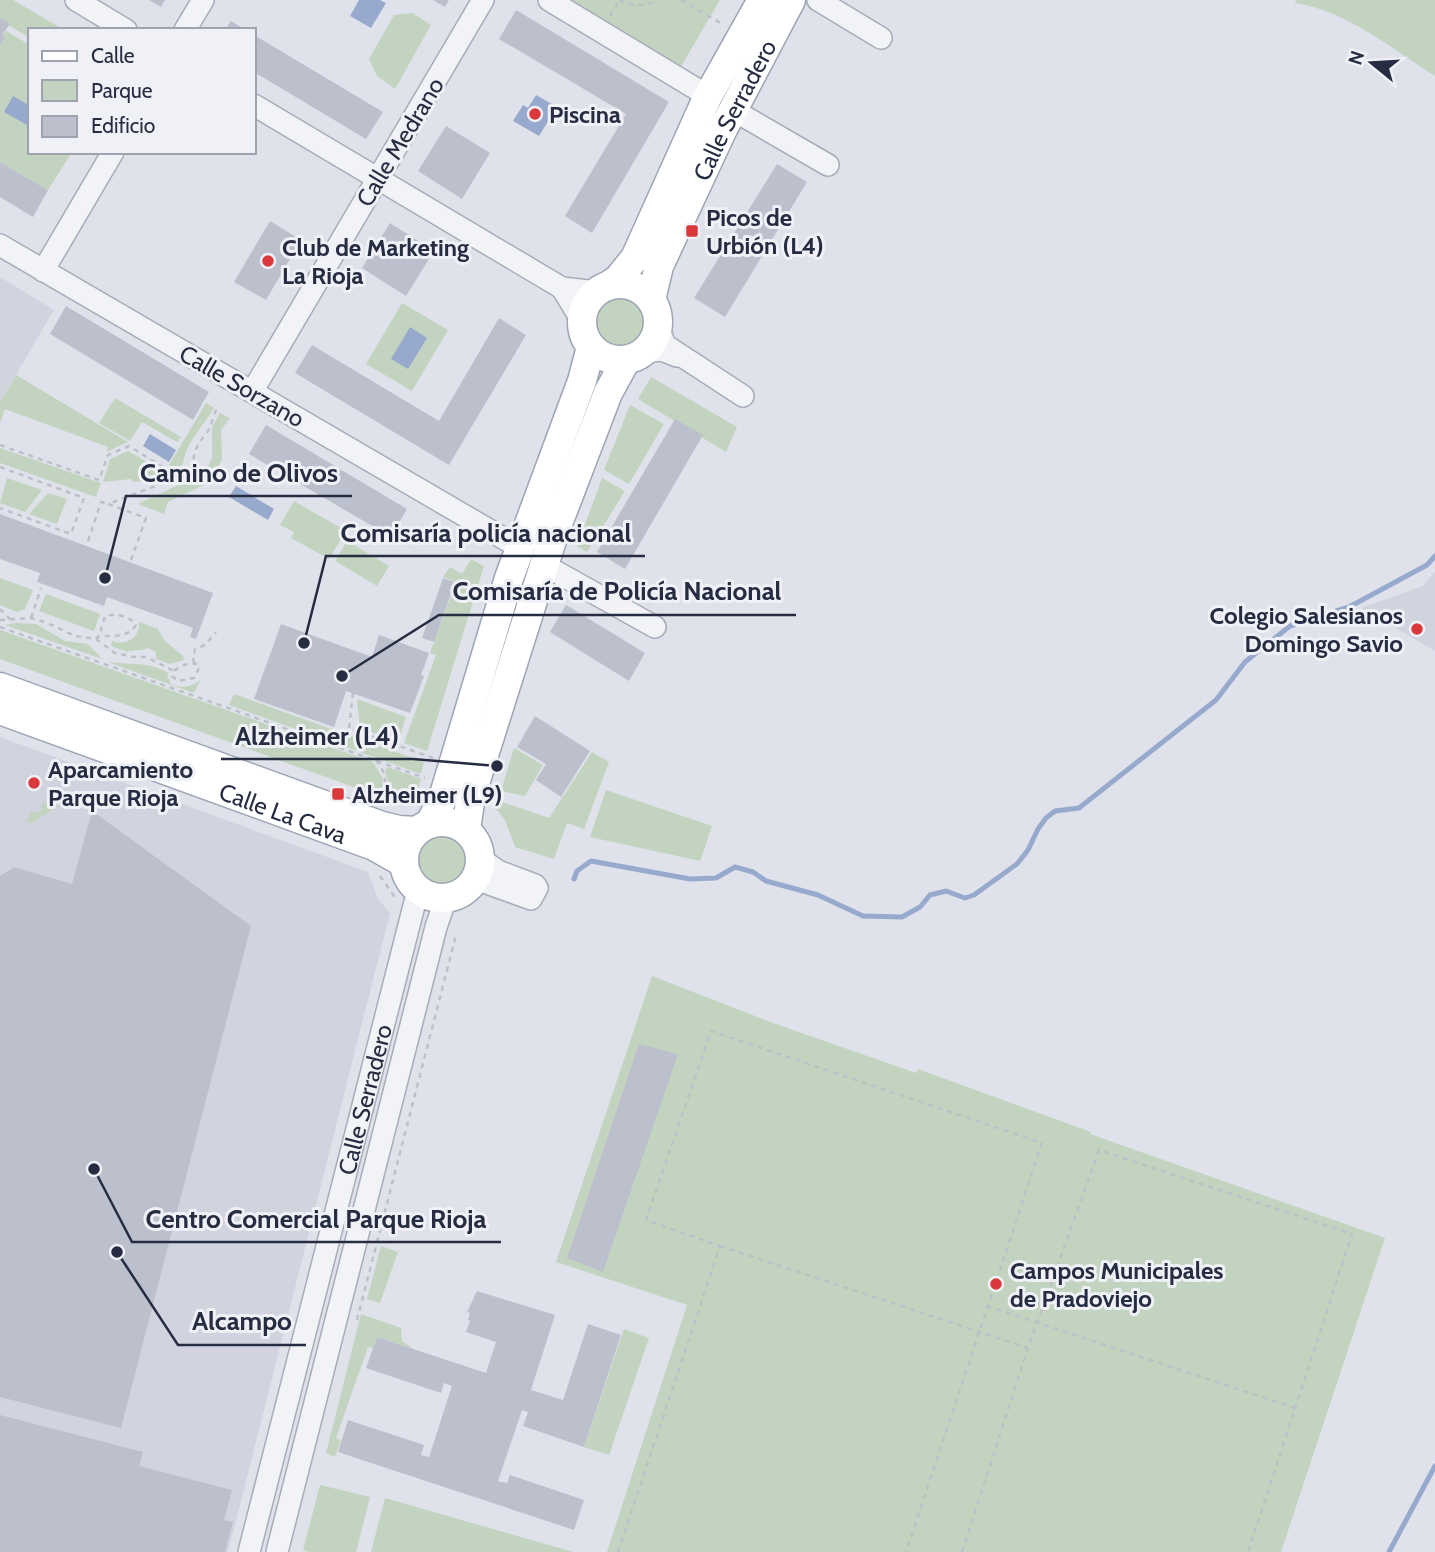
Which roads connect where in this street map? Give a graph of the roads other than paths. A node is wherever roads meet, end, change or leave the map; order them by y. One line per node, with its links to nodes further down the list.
1 (76, 0): 8 (street)
2 (203, 0): 9 (street)
3 (484, 0): 16 (street, Calle Medrano)
4 (549, 0): 11 (street)
5 (762, 0): 11 (main road, Calle Serradero)
6 (791, 0): 13 (main road, Calle Serradero)
7 (818, 0): 10 (street)
8 (123, 28)
9 (186, 28)
10 (881, 38)
11 (708, 96): 20 (main road, Calle Serradero)
12 (256, 106): 16 (street)
13 (733, 110): 15 (street); 21 (main road, Calle Serradero)
14 (112, 154): 18 (street)
15 (828, 165)
16 (378, 179): 19 (street); 25 (street, Calle Medrano)
17 (0, 245): 18 (street, Calle Sorzano)
18 (43, 271): 25 (street, Calle Sorzano)
19 (562, 288): 20 (street); 22 (street)
20 (602, 289): 21 (main road); 22 (main road)
21 (655, 314): 23 (main road); 24 (street)
22 (586, 334): 23 (main road); 27 (main road)
23 (635, 356): 24 (street); 28 (main road)
24 (686, 359): 26 (street)
25 (252, 392): 27 (street, Calle Sorzano)
26 (743, 396)
27 (520, 548): 32 (main road)
28 (544, 565): 29 (street); 33 (main road)
29 (655, 627)
30 (0, 687): 32 (main road, Calle La Cava)
31 (0, 710): 34 (main road, Calle La Cava)
32 (423, 827): 33 (main road); 34 (main road)
33 (466, 829): 36 (main road)
34 (404, 863): 35 (main road)
35 (418, 890): 36 (main road); 37 (street, Calle Serradero)
36 (446, 898): 38 (street, Calle Serradero)
37 (249, 1552)
38 (277, 1552)

